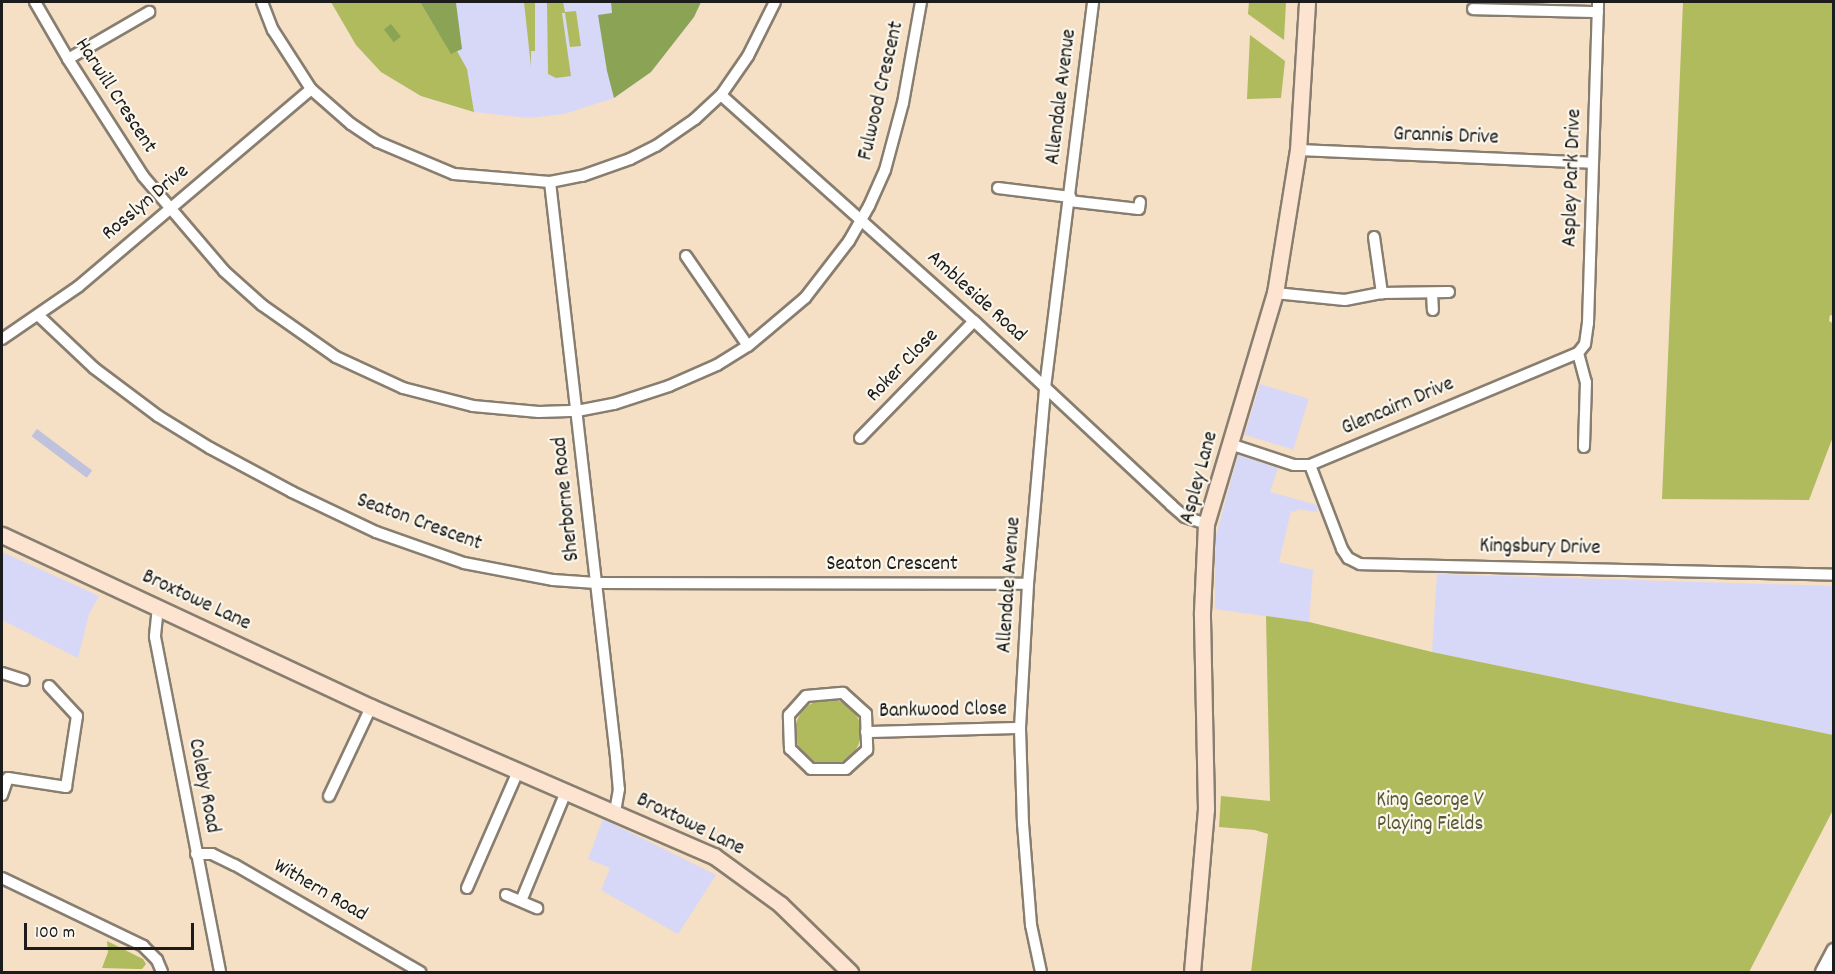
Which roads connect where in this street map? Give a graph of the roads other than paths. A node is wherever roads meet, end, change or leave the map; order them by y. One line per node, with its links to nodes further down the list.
1 (35, 2): 10 (street, Harwill Crescent)
2 (262, 2): 11 (street)
3 (775, 2): 12 (street)
4 (921, 2): 20 (street, Fulwood Crescent)
5 (1093, 2): 17 (street, Allendale Avenue)
6 (1307, 2): 13 (main road, Aspley Lane)
7 (1598, 7): 8 (street); 14 (street, Aspley Park Drive)
8 (1473, 9)
9 (149, 12): 10 (street)
10 (68, 59): 19 (street, Harwill Crescent)
11 (311, 89): 15 (street); 19 (street, Rosslyn Drive)
12 (721, 95): 15 (street); 20 (street, Ambleside Road)
13 (1298, 150): 14 (street, Grannis Drive); 24 (main road, Aspley Lane)
14 (1593, 163): 32 (street, Aspley Park Drive)
15 (550, 182): 34 (street, Sherborne Road)
16 (998, 188): 17 (street, Allendale Avenue)
17 (1070, 199): 18 (street, Allendale Avenue); 33 (street, Allendale Avenue)
18 (1140, 202)
19 (168, 208): 28 (street, Rosslyn Drive); 34 (street, Harwill Crescent)
20 (862, 221): 29 (street, Ambleside Road); 31 (street, Fulwood Crescent)
21 (1374, 237): 25 (street)
22 (686, 256): 31 (street)
23 (1449, 292): 26 (street)
24 (1275, 293): 25 (street); 36 (main road, Aspley Lane)
25 (1382, 293): 26 (street)
26 (1432, 293): 27 (street)
27 (1433, 310)
28 (38, 315): 30 (street, Rosslyn Drive); 42 (street, Seaton Crescent)
29 (974, 321): 33 (street, Ambleside Road); 35 (street, Roker Close)
30 (2, 339)
31 (748, 346): 34 (street, Fulwood Crescent)
32 (1578, 353): 37 (street); 38 (street, Glencairn Drive)
33 (1045, 388): 39 (street, Ambleside Road); 43 (street, Allendale Avenue)
34 (577, 411): 42 (street, Sherborne Road)
35 (860, 438)
36 (1230, 444): 38 (street); 39 (main road, Aspley Lane)
37 (1584, 447)
38 (1310, 465): 41 (street, Kingsbury Drive)
39 (1206, 524): 69 (main road, Aspley Lane)
40 (2, 535): 44 (main road, Broxtowe Lane)
41 (1833, 575)
42 (596, 583): 43 (street, Seaton Crescent); 56 (street, Sherborne Road)
43 (1028, 584): 49 (street, Allendale Avenue)
44 (158, 607): 48 (main road, Broxtowe Lane); 57 (street, Coleby Road)
45 (2, 673): 46 (street)
46 (24, 680)
47 (49, 686): 52 (street)
48 (371, 707): 51 (main road, Broxtowe Lane); 55 (street)
49 (1020, 728): 50 (street, Bankwood Close); 68 (street, Allendale Avenue)
50 (866, 732): 50 (street, Bankwood Close)
51 (518, 771): 53 (main road, Broxtowe Lane); 59 (street)
52 (5, 776): 54 (street)
53 (566, 792): 56 (main road, Broxtowe Lane); 61 (street)
54 (2, 795)
55 (329, 796)
56 (615, 812): 67 (main road, Broxtowe Lane)
57 (196, 854): 65 (street, Coleby Road); 66 (street, Withern Road)
58 (2, 878): 64 (street)
59 (467, 888)
60 (506, 895): 61 (street)
61 (522, 901): 62 (street)
62 (537, 908)
63 (1833, 951): 70 (street)
64 (162, 972)
65 (220, 972)
66 (420, 972)
67 (850, 972)
68 (1041, 972)
69 (1192, 972)
70 (1823, 972)

